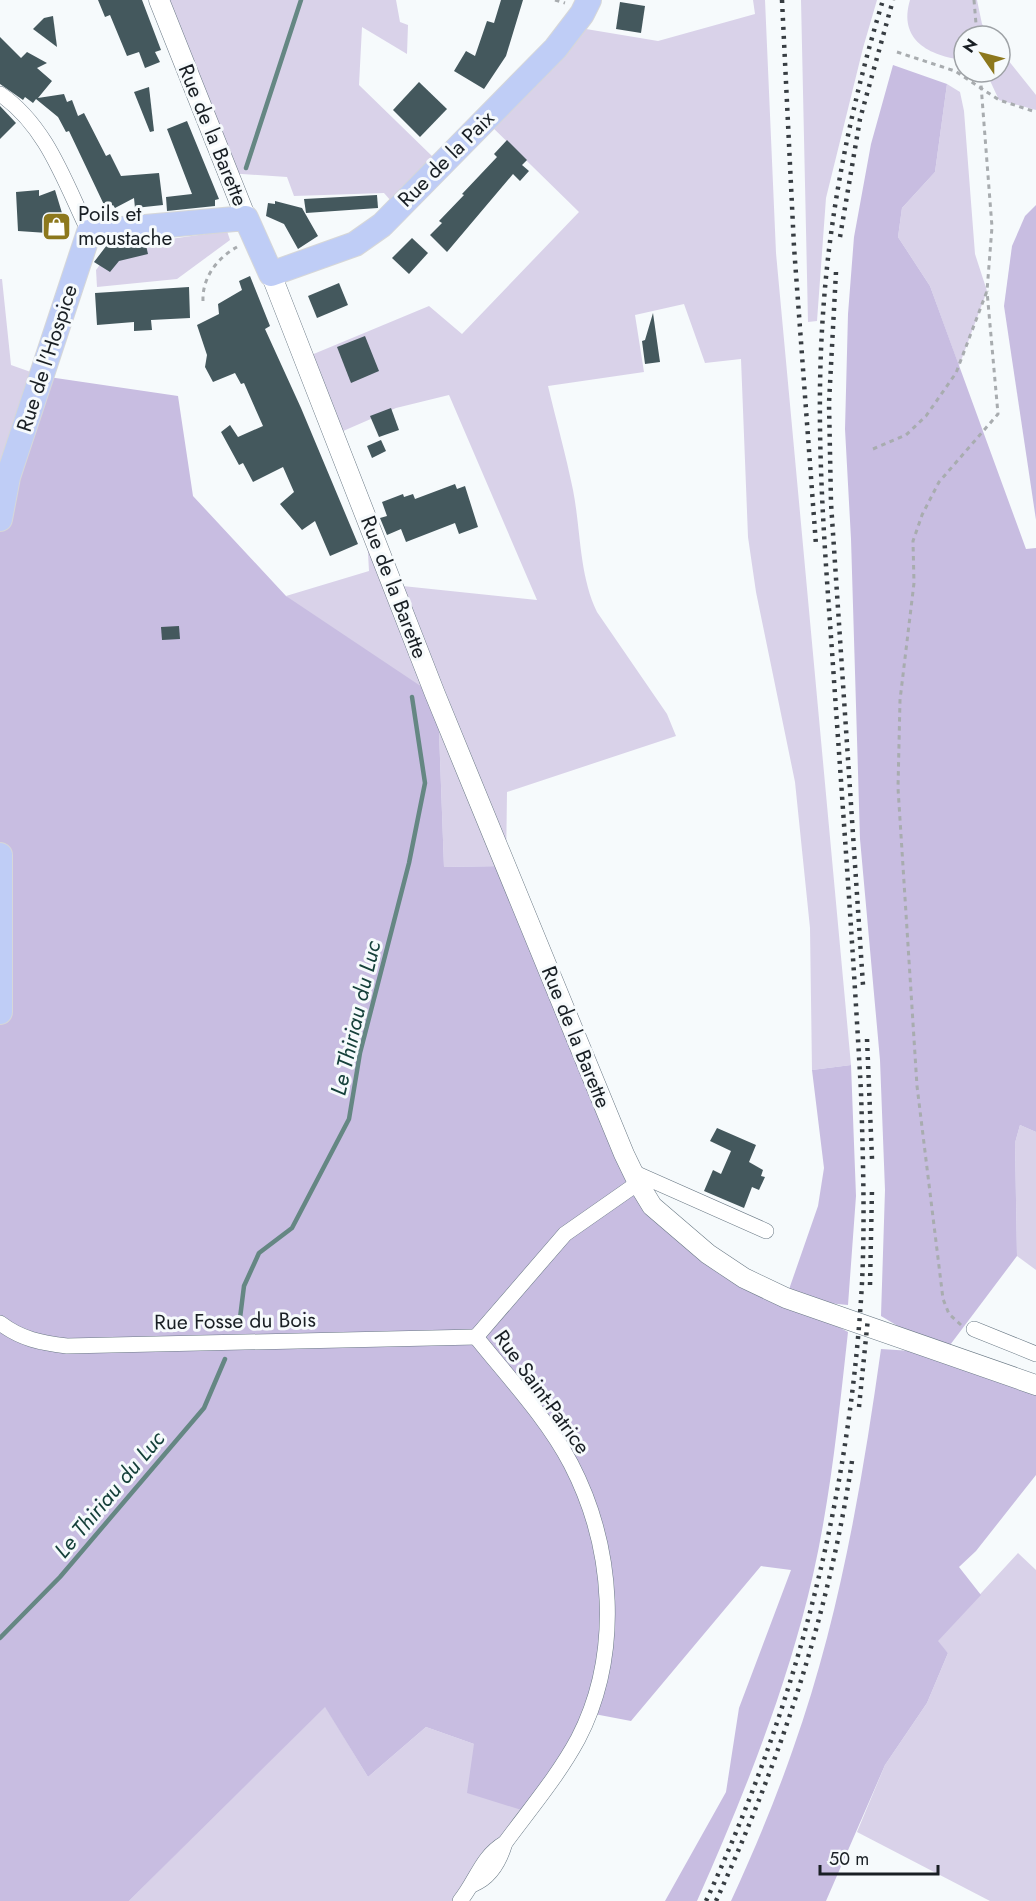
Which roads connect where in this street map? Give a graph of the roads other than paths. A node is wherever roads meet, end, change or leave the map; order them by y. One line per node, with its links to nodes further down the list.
1 (159, 0): 4 (street, Rue de la Barette)
2 (589, 0): 6 (main road, Rue de la Paix)
3 (0, 94): 5 (street)
4 (250, 227): 5 (main road); 6 (main road, Rue de la Barette)
5 (88, 232): 7 (main road, Rue de l'Hospice)
6 (271, 274): 10 (street, Rue de la Barette)
7 (0, 519)
8 (0, 855): 9 (main road)
9 (0, 1012)
10 (635, 1177): 11 (street); 14 (street, Rue Saint-Patrice); 16 (street, Rue de la Barette)
11 (766, 1231)
12 (0, 1323): 14 (street, Rue Fosse du Bois)
13 (974, 1329): 15 (street)
14 (476, 1337): 17 (street, Rue Saint-Patrice)
15 (1036, 1354)
16 (1036, 1385)
17 (460, 1901)

